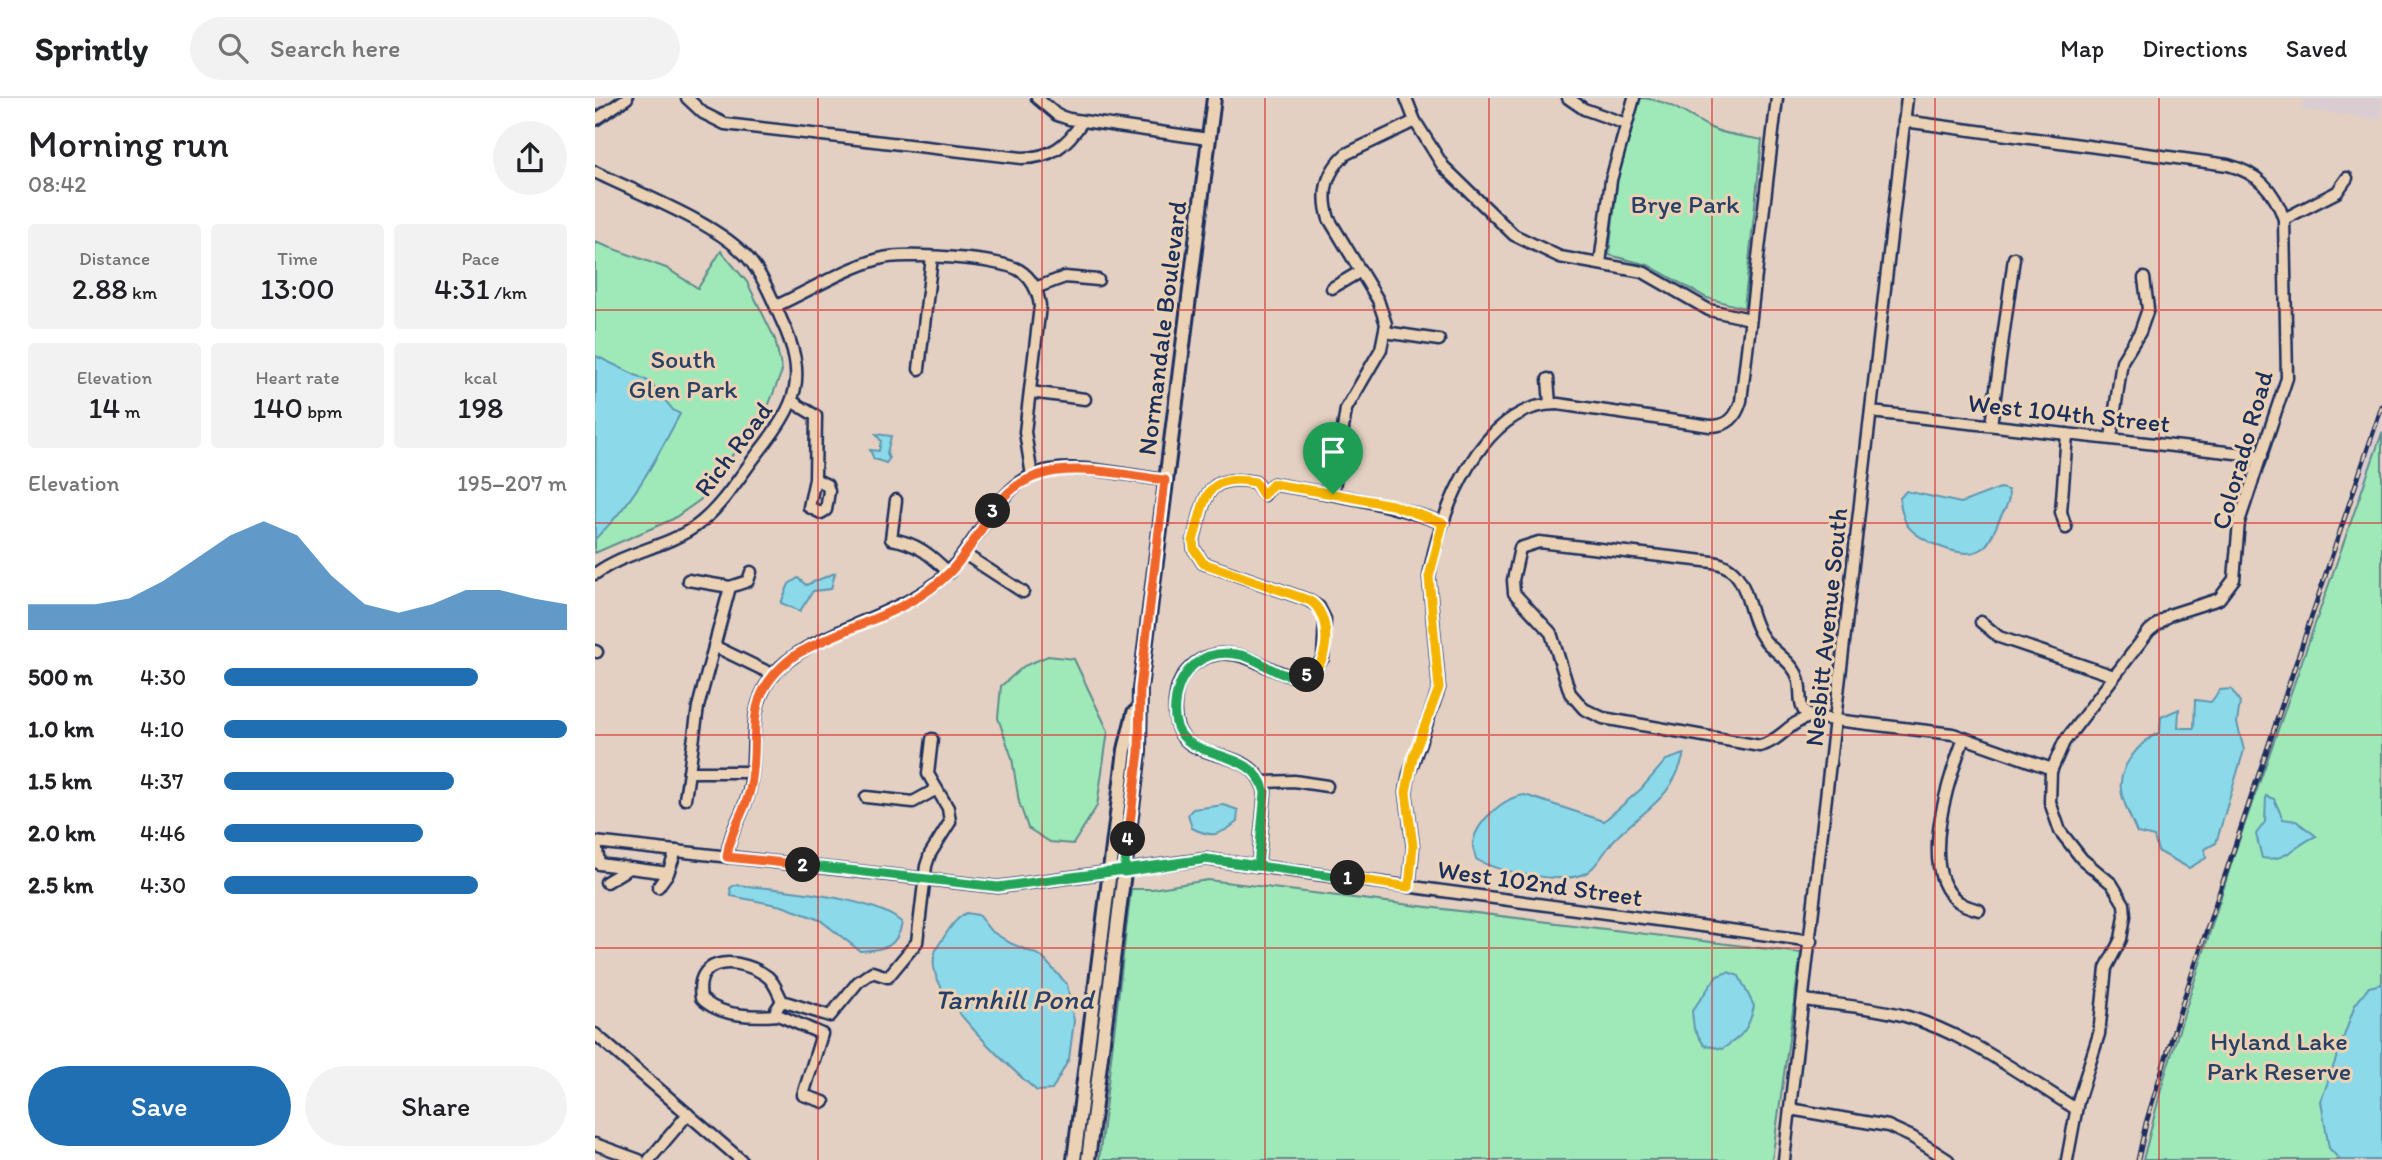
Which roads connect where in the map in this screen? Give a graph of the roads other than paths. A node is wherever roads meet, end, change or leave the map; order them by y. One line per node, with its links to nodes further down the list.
1 (627, 98): 10 (street)
2 (687, 98): 13 (street)
3 (1037, 98): 13 (street)
4 (1213, 98): 15 (main road, Normandale Boulevard)
5 (1406, 98): 11 (street)
6 (1568, 98): 14 (street)
7 (1634, 98): 14 (street)
8 (1777, 98): 28 (street)
9 (1907, 98): 12 (street, Nesbitt Avenue South)
10 (595, 120)
11 (1415, 121): 21 (street); 22 (street)
12 (1904, 121): 18 (street); 37 (street, Nesbitt Avenue South)
13 (1082, 122): 15 (street)
14 (1626, 124): 21 (street)
15 (1209, 139): 44 (main road, Normandale Boulevard)
16 (595, 172): 27 (street, Rich Road)
17 (2347, 178): 18 (street)
18 (2284, 219): 41 (street, Colorado Road)
19 (932, 257): 25 (street); 27 (street); 31 (street)
20 (2014, 258): 38 (street)
21 (1600, 263): 28 (street)
22 (1361, 271): 26 (street); 29 (street)
23 (2144, 278): 40 (street)
24 (1098, 280): 25 (street)
25 (1035, 288): 33 (street)
26 (1332, 288)
27 (776, 306): 35 (street, Rich Road)
28 (1751, 319): 36 (street)
29 (1385, 332): 30 (street); 45 (street)
30 (1439, 340)
31 (919, 369)
32 (1548, 379): 36 (street)
33 (1030, 392): 34 (street); 42 (street)
34 (1085, 399)
35 (793, 402): 43 (street); 52 (street, Rich Road)
36 (1549, 404): 47 (street)
37 (1871, 412): 38 (street, West 104th Street); 62 (street, Nesbitt Avenue South)
38 (1991, 425): 39 (street, West 104th Street)
39 (2067, 433): 40 (street, West 104th Street); 48 (street)
40 (2111, 439): 41 (street, West 104th Street)
41 (2262, 456): 59 (street, Colorado Road)
42 (1032, 476): 44 (street); 49 (street)
43 (815, 479)
44 (1165, 480): 60 (main road, Normandale Boulevard)
45 (1333, 494): 47 (street); 68 (street)
46 (896, 500): 51 (street)
47 (1443, 523): 84 (street)
48 (2066, 528)
49 (966, 555): 51 (street); 55 (street)
50 (751, 572): 54 (street)
51 (949, 573): 58 (street)
52 (595, 574)
53 (688, 580): 54 (street)
54 (730, 587): 57 (street)
55 (1023, 592)
56 (1981, 622): 59 (street)
57 (714, 646): 58 (street); 66 (street)
58 (773, 675): 67 (street)
59 (2113, 676): 65 (street, Colorado Road)
60 (1140, 689): 78 (main road, Normandale Boulevard); 80 (main road, Normandale Boulevard)
61 (1810, 717): 61 (street); 62 (street)
62 (1832, 721): 63 (street); 88 (street, Nesbitt Avenue South)
63 (1964, 738): 65 (street); 87 (street)
64 (932, 739): 70 (street)
65 (2052, 769): 86 (street, Colorado Road)
66 (689, 772): 67 (street); 72 (street)
67 (752, 772): 75 (street)
68 (1263, 782): 69 (street); 76 (street)
69 (1327, 786)
70 (935, 790): 71 (street); 81 (street)
71 (866, 797)
72 (685, 799)
73 (596, 842): 74 (street, West 102nd Street); 77 (street)
74 (676, 851): 75 (street, West 102nd Street); 79 (street)
75 (727, 857): 81 (street, West 102nd Street)
76 (1258, 866): 78 (street, West 102nd Street); 84 (street, West 102nd Street)
77 (627, 870): 79 (street); 82 (street)
78 (1124, 872): 80 (street, West 102nd Street); 104 (main road, Normandale Boulevard)
79 (668, 873): 83 (street)
80 (1109, 873): 81 (street, West 102nd Street); 103 (main road, Normandale Boulevard)
81 (925, 879): 92 (street)
82 (606, 882)
83 (658, 887)
84 (1409, 887): 88 (street, West 102nd Street)
85 (2137, 902): 86 (street)
86 (2124, 904): 97 (street)
87 (1979, 910)
88 (1812, 942): 89 (street, Nesbitt Avenue South)
89 (1804, 1000): 96 (street, Nesbitt Avenue South); 97 (street)
90 (782, 1001): 91 (street); 91 (street); 92 (street)
91 (778, 1015): 94 (street)
92 (830, 1016): 94 (street)
93 (595, 1034): 98 (street)
94 (822, 1034): 95 (street)
95 (824, 1102)
96 (1790, 1109): 105 (street, Nesbitt Avenue South); 106 (street)
97 (2077, 1109): 107 (street)
98 (688, 1114): 101 (street); 102 (street)
99 (595, 1144): 100 (street)
100 (639, 1160)
101 (649, 1160)
102 (741, 1160)
103 (1074, 1160)
104 (1088, 1160)
105 (1784, 1160)
106 (1948, 1160)
107 (2067, 1160)

